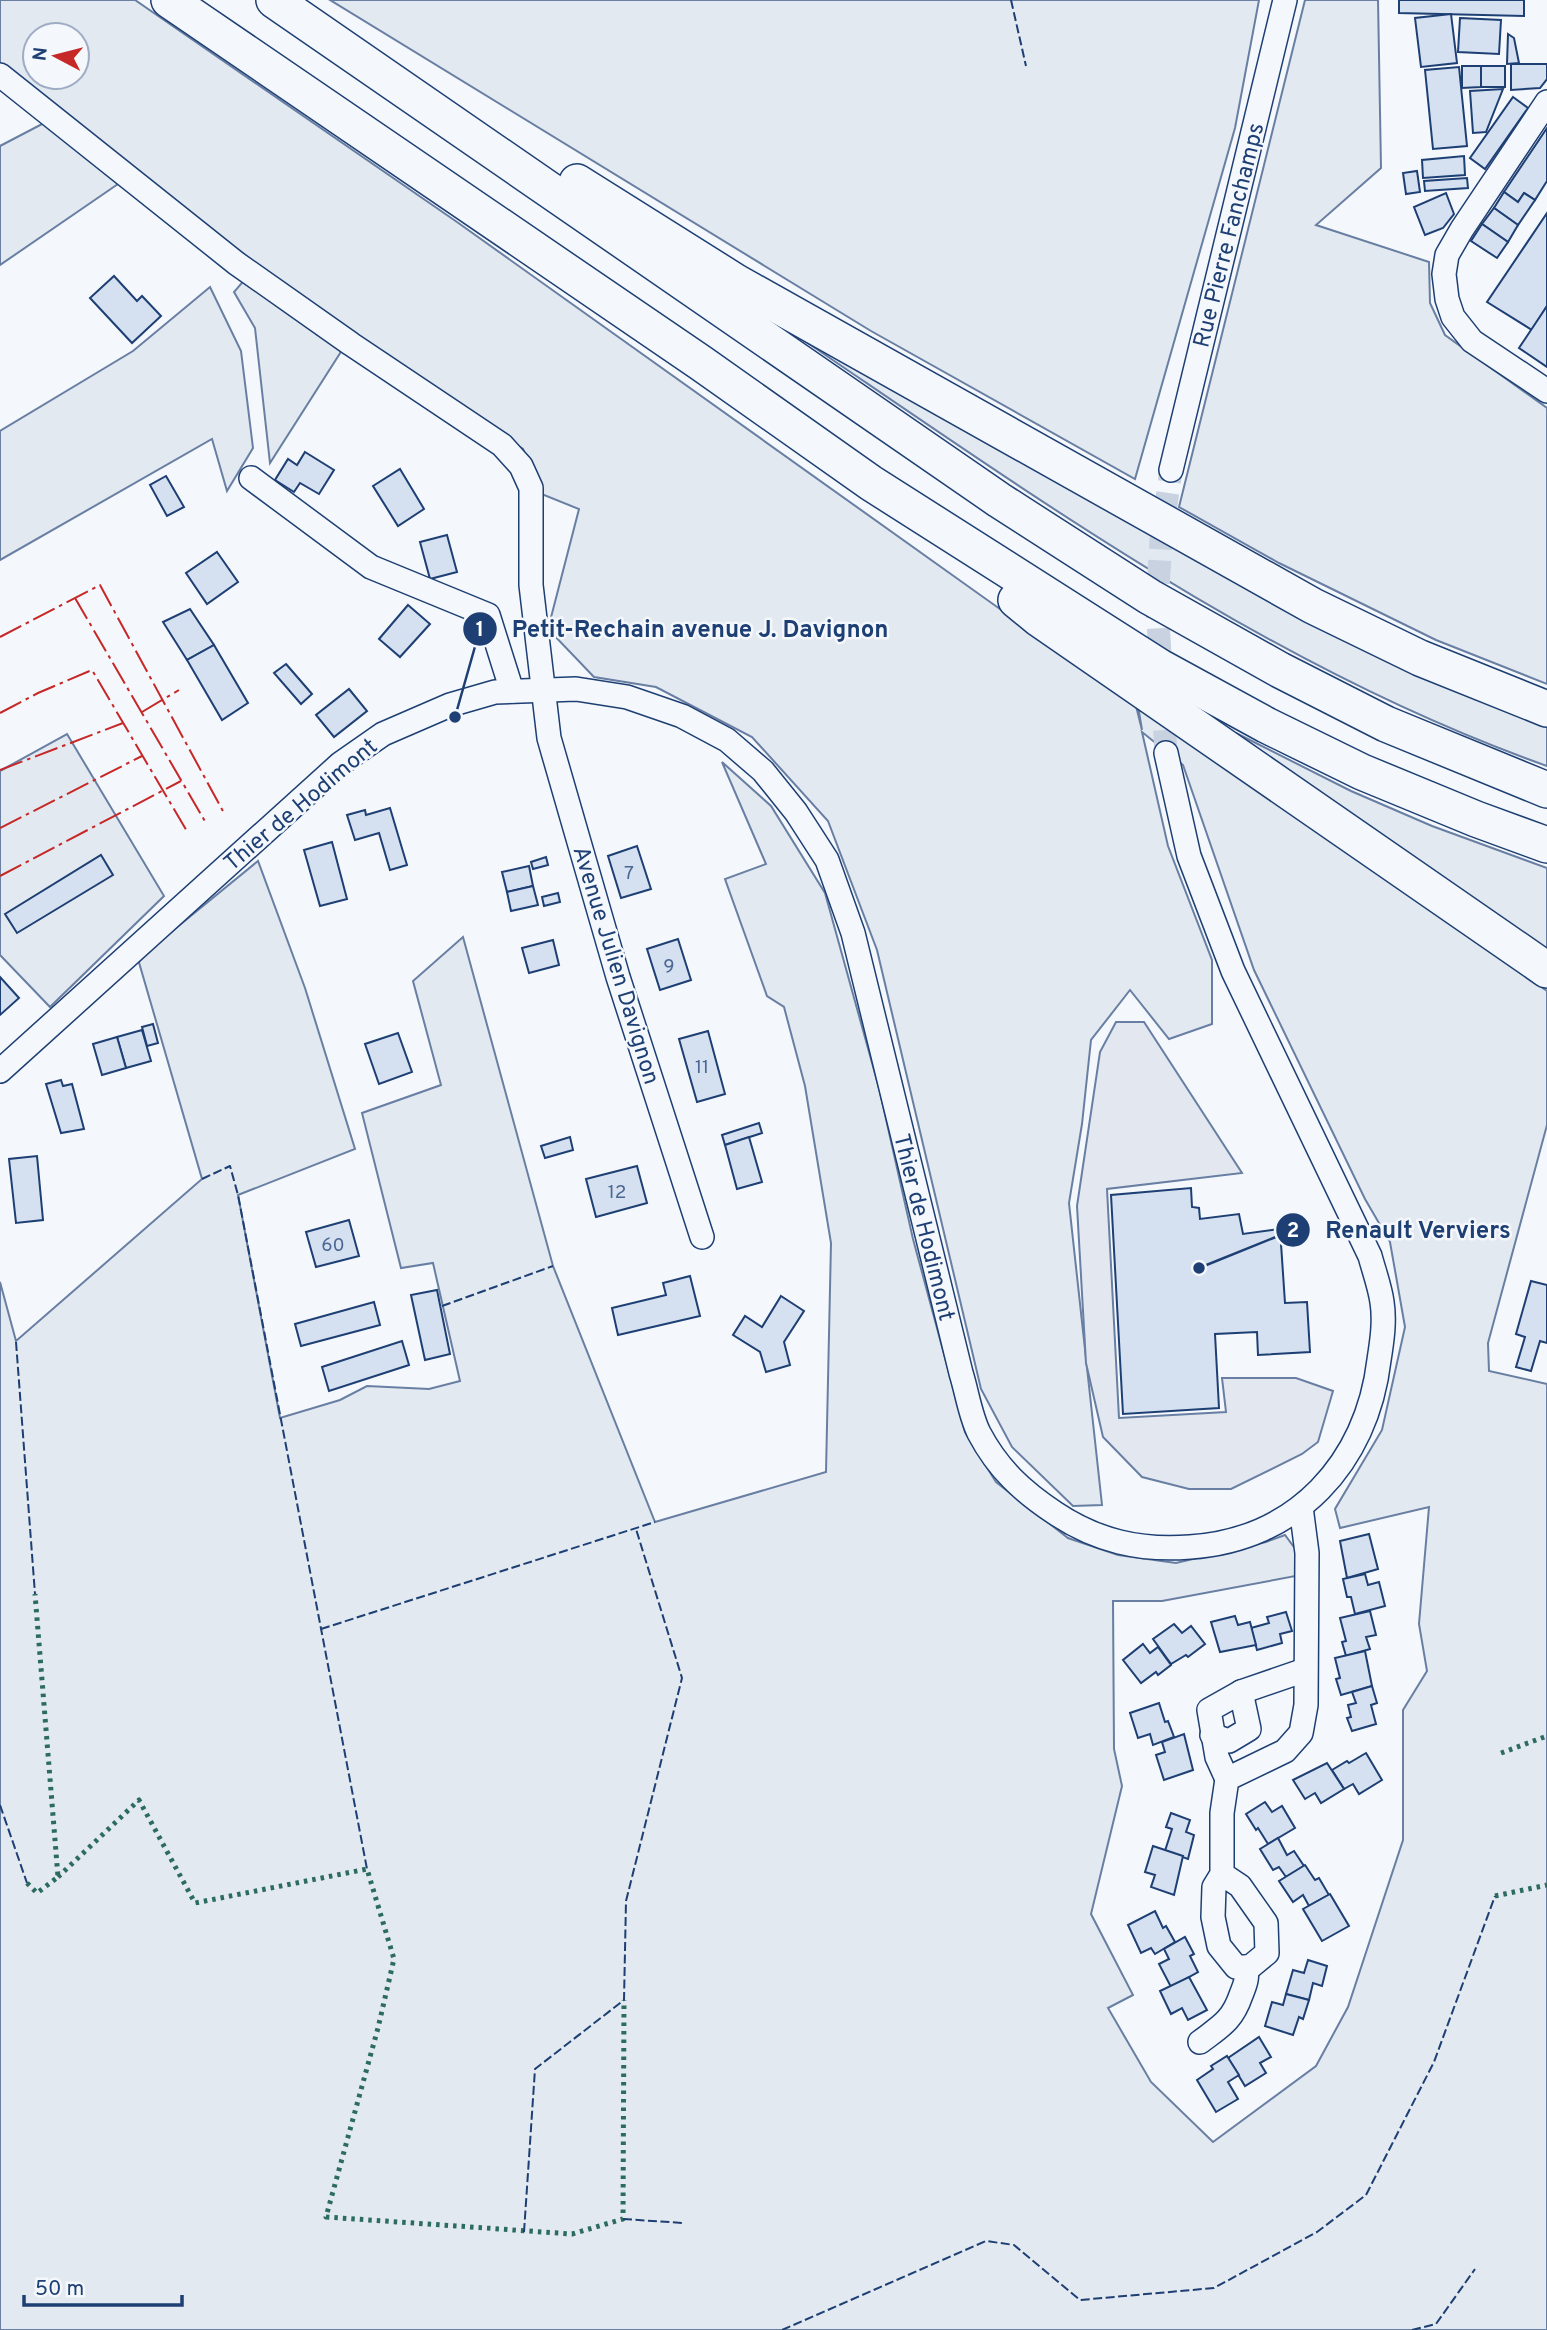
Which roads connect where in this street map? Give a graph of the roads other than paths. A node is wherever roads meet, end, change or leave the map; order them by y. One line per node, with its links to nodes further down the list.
1 (169, 0): 10 (highway)
2 (274, 0): 4 (highway)
3 (1285, 0): 8 (street, Rue Pierre Fanchamps)
4 (358, 57): 13 (highway); 15 (highway)
5 (0, 75): 11 (street, Avenue Julien Davignon)
6 (1547, 102): 7 (street)
7 (1547, 391)
8 (1171, 470)
9 (251, 478): 12 (street)
10 (870, 483): 16 (highway); 17 (highway)
11 (542, 690): 12 (street, Thier de Hodimont); 19 (street, Avenue Julien Davignon); 20 (street, Thier de Hodimont)
12 (512, 691): 18 (street, Thier de Hodimont)
13 (1547, 709)
14 (1166, 753): 20 (street, Thier de Hodimont)
15 (1547, 790)
16 (1547, 845)
17 (1547, 970)
18 (0, 1071)
19 (702, 1237)
20 (1301, 1507): 21 (street)
21 (1305, 1670): 22 (street); 24 (street)
22 (1241, 1692): 23 (street); 23 (street)
23 (1212, 1735): 24 (street)
24 (1227, 1779): 25 (street)
25 (1222, 1874): 26 (street); 26 (street)
26 (1247, 1967): 27 (street)
27 (1200, 2042)

